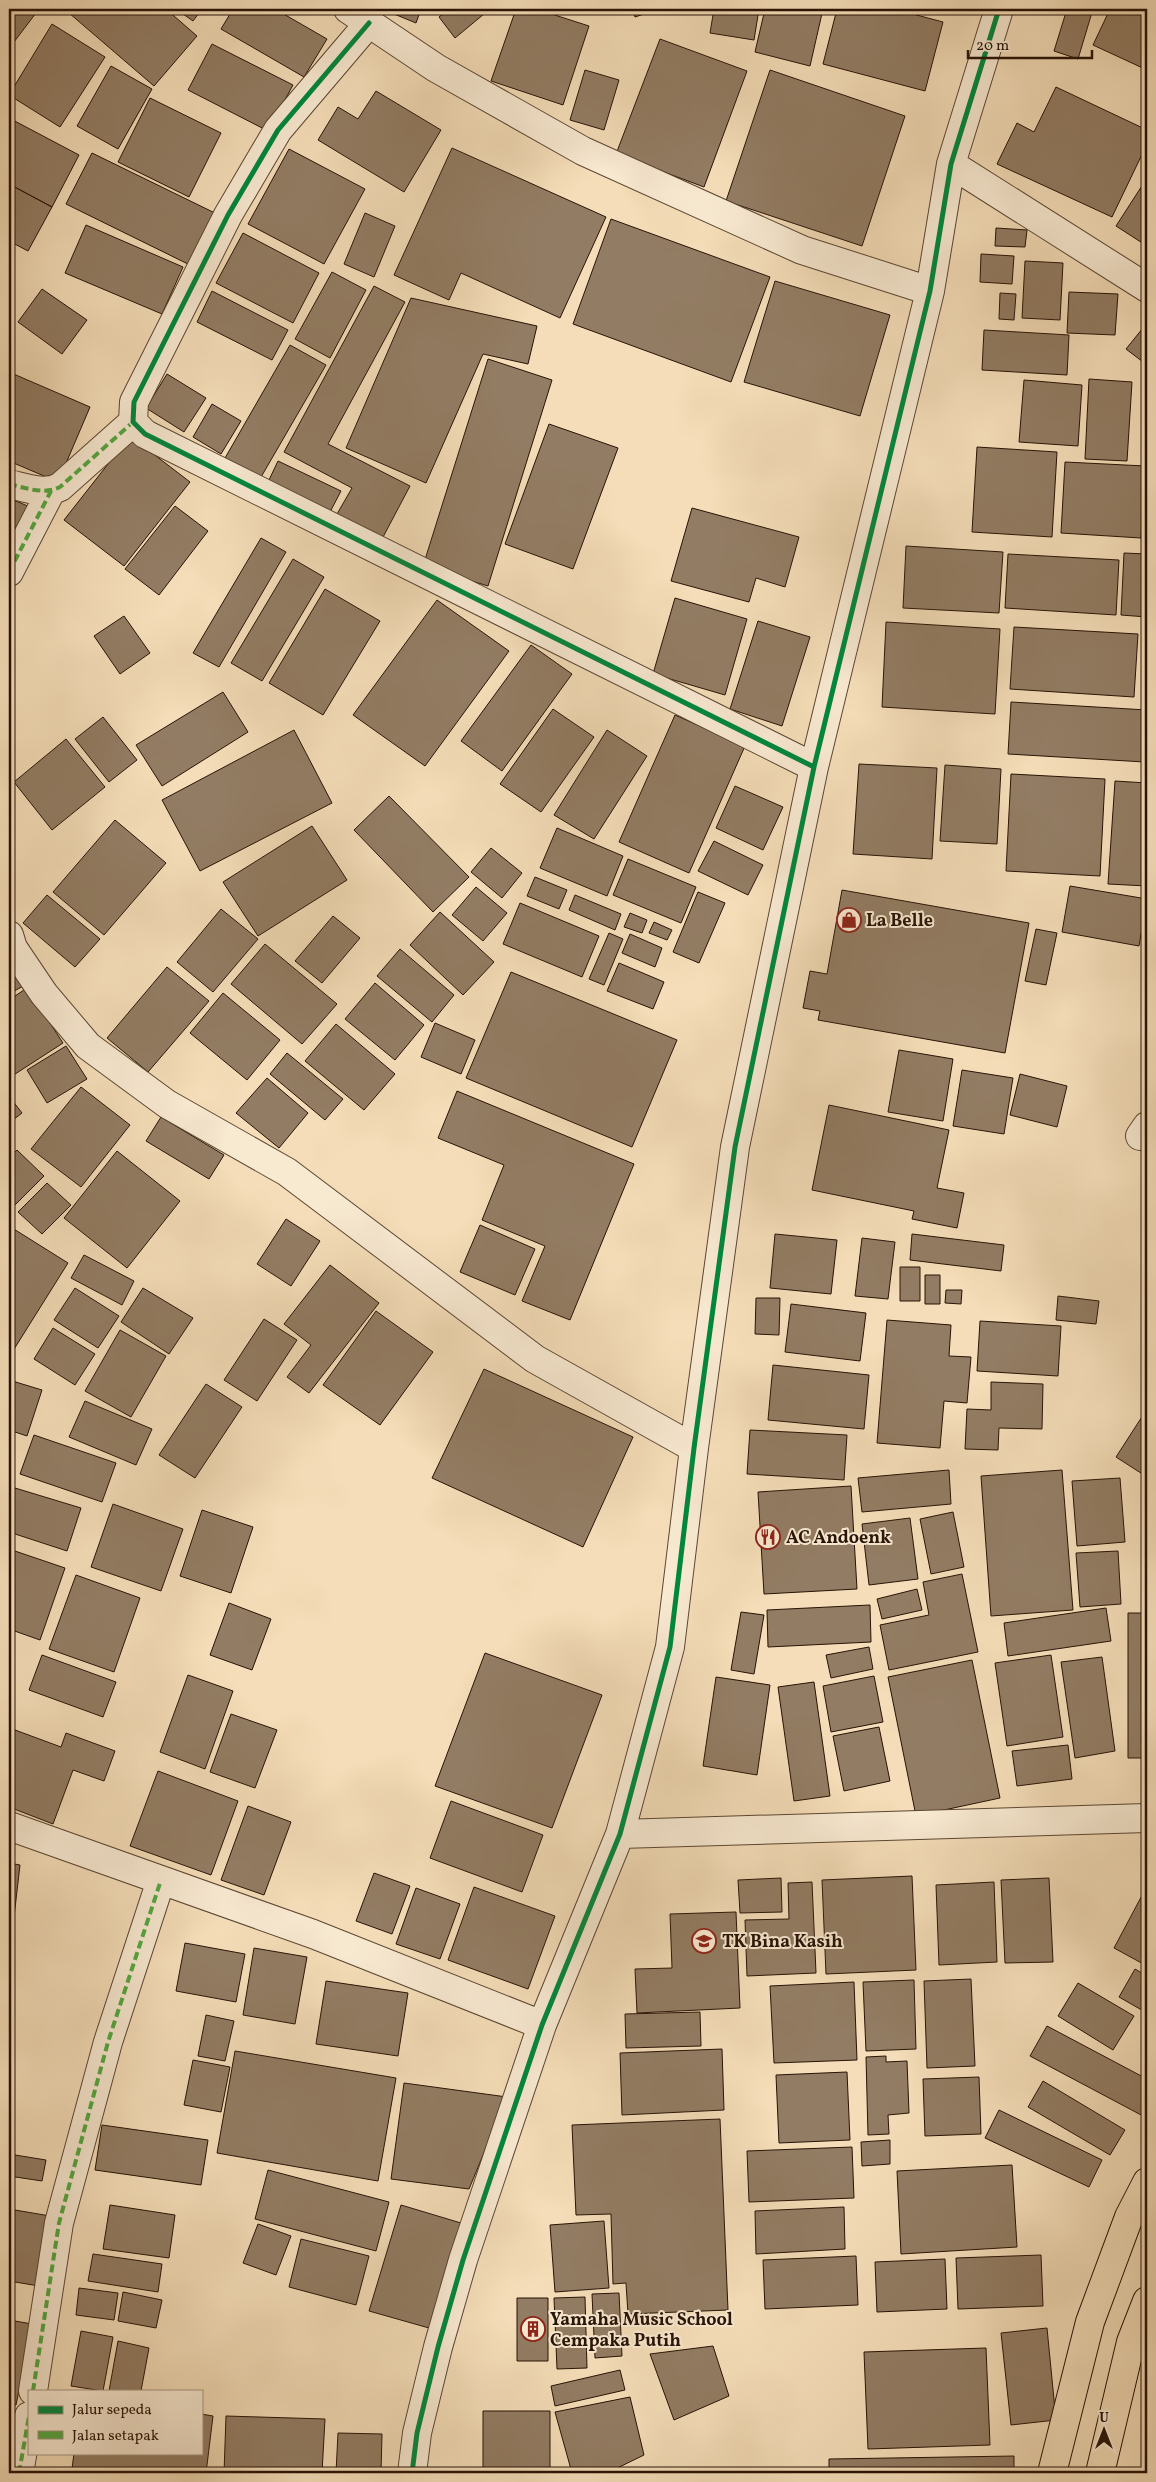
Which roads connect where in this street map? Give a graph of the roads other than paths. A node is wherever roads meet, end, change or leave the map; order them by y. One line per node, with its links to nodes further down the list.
1 (999, 9): 3 (street)
2 (358, 16): 5 (street); 6 (street)
3 (951, 164): 4 (street); 5 (street)
4 (1147, 288)
5 (930, 291): 10 (street)
6 (133, 422): 8 (street); 10 (street)
7 (9, 484): 8 (street)
8 (51, 491): 9 (street)
9 (9, 572)
10 (814, 767): 12 (street)
11 (9, 935): 12 (street)
12 (694, 1448): 15 (street)
13 (1147, 1818): 15 (street)
14 (9, 1826): 16 (street)
15 (620, 1834): 17 (street)
16 (161, 1880): 17 (street); 20 (street)
17 (542, 2025): 23 (street)
18 (1147, 2182): 24 (main road)
19 (1147, 2301): 25 (main road)
20 (33, 2390)
21 (28, 2422): 22 (street)
22 (19, 2473)
23 (412, 2473)
24 (1052, 2473)
25 (1100, 2473)

